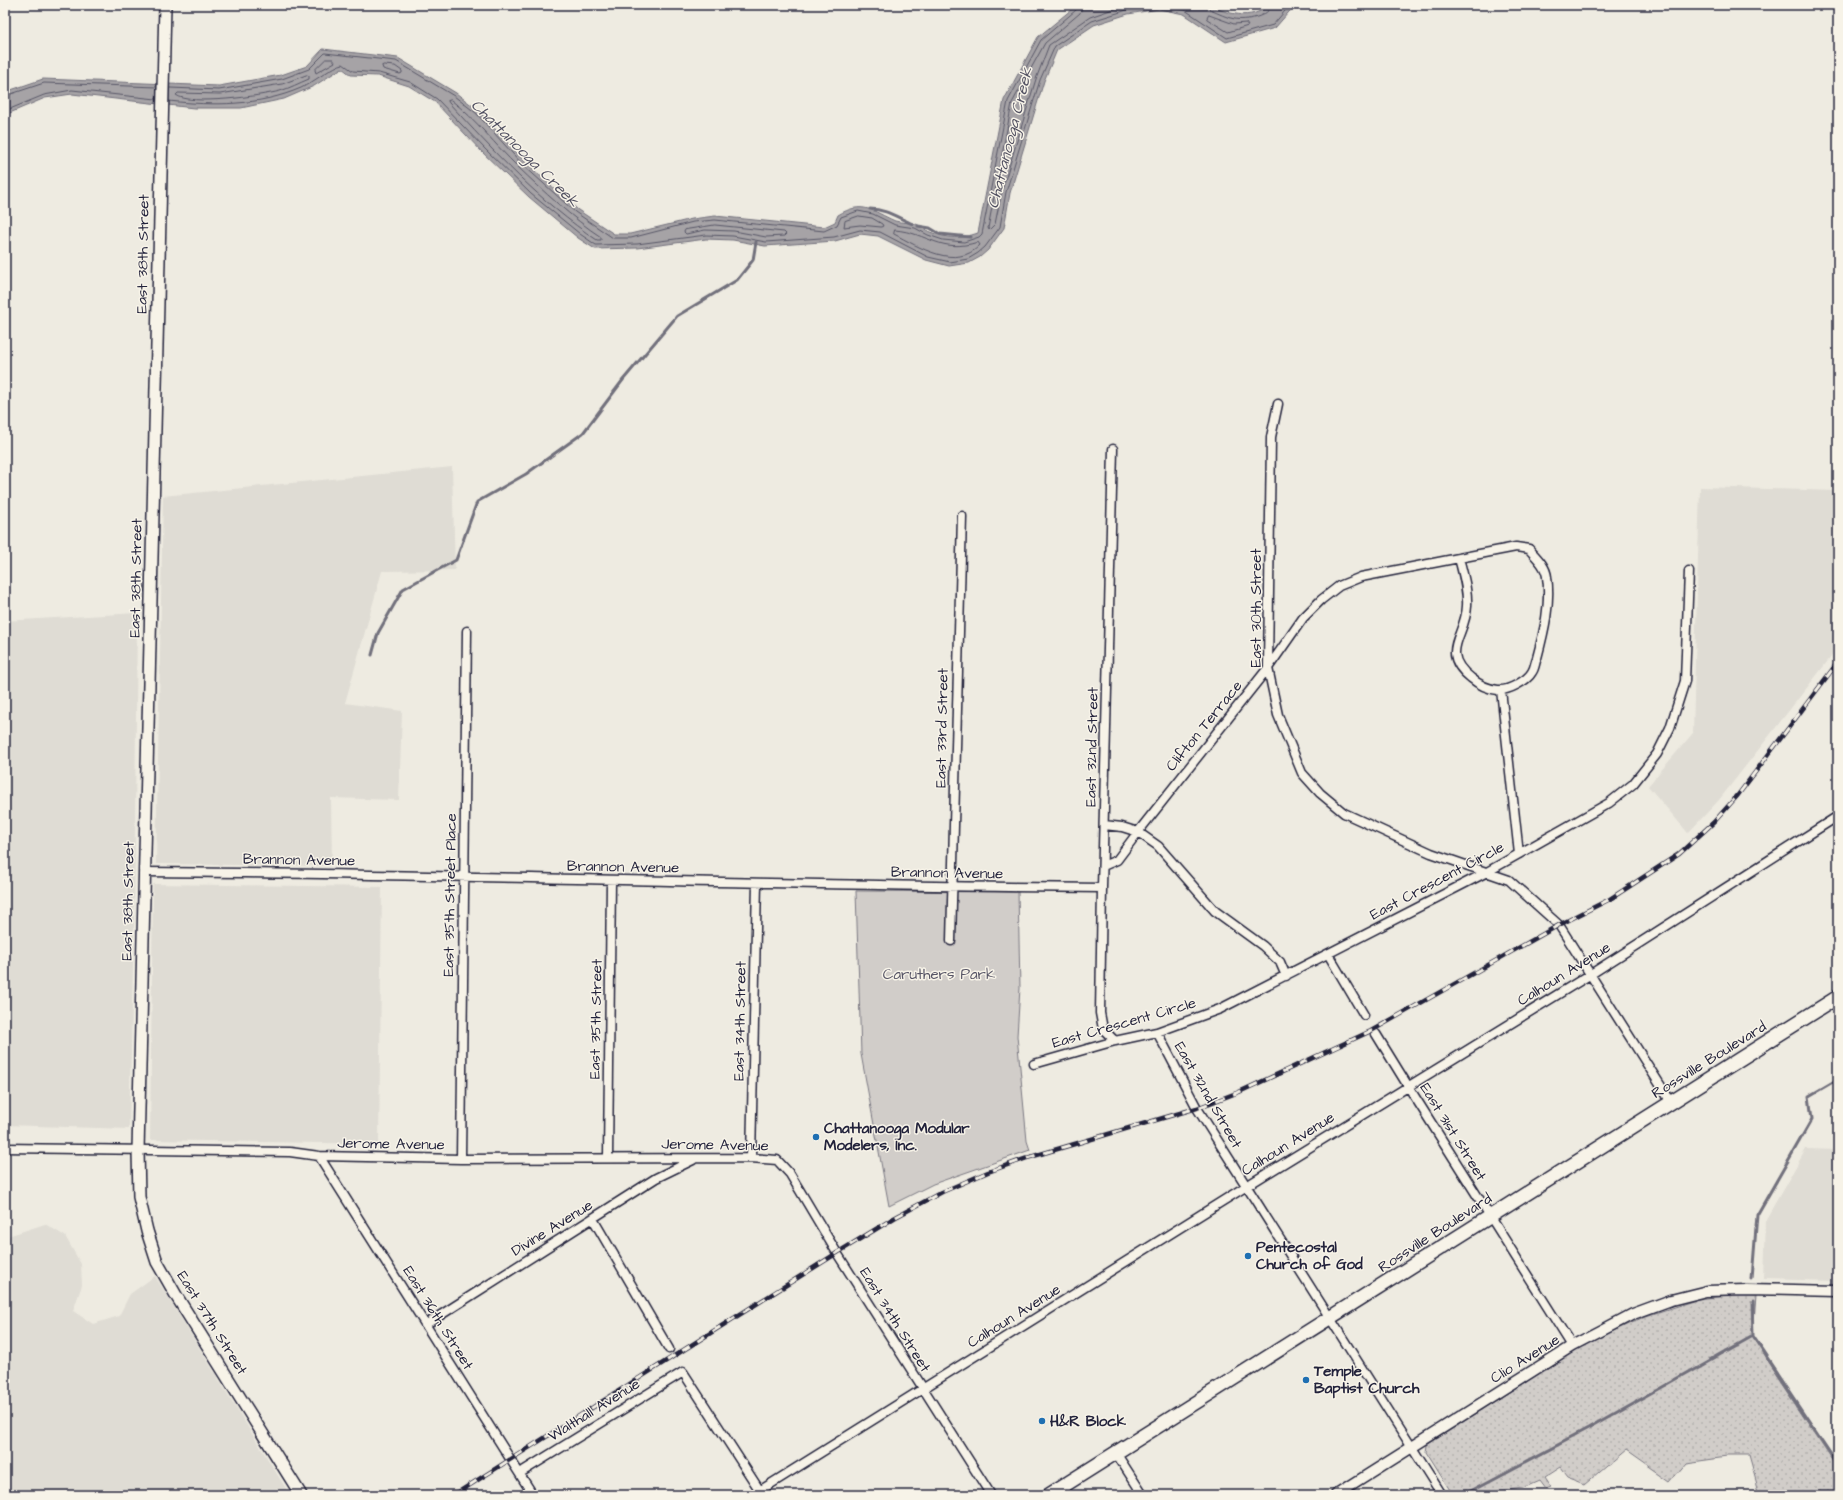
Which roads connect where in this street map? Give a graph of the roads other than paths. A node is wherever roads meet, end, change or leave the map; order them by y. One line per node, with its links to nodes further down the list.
1 (165, 5): 15 (main road, East 38th Street)
2 (1278, 404): 8 (street, East 30th Street)
3 (1112, 449): 11 (street, East 32nd Street)
4 (962, 516): 20 (street, East 33rd Street)
5 (1459, 558): 8 (street, Clifton Terrace); 9 (street); 9 (street, Clifton Terrace)
6 (1689, 571): 13 (street, East Crescent Circle)
7 (467, 632): 17 (street, East 35th Street Place)
8 (1268, 668): 12 (street, Clifton Terrace); 16 (street, East 30th Street)
9 (1501, 690): 13 (street)
10 (1838, 816): 24 (street, Calhoun Avenue)
11 (1104, 825): 12 (street); 14 (street, East 32nd Street)
12 (1138, 832): 14 (street, Clifton Terrace); 25 (street)
13 (1519, 854): 16 (street, East Crescent Circle)
14 (1102, 866): 21 (street, East 32nd Street)
15 (144, 872): 17 (street, Brannon Avenue); 35 (main road, East 38th Street)
16 (1487, 872): 23 (street, East Crescent Circle); 24 (street, East 30th Street)
17 (464, 878): 18 (street, Brannon Avenue); 40 (street, East 35th Street Place)
18 (611, 881): 19 (street, Brannon Avenue); 37 (street, East 35th Street)
19 (757, 883): 20 (street, Brannon Avenue); 39 (street, East 34th Street)
20 (952, 887): 21 (street, Brannon Avenue); 22 (street, East 33rd Street)
21 (1102, 888): 30 (street, East 32nd Street)
22 (951, 941)
23 (1328, 954): 25 (street, East Crescent Circle); 27 (street)
24 (1591, 974): 32 (street, Calhoun Avenue); 33 (street, East 30th Street)
25 (1286, 976): 28 (street, East Crescent Circle)
26 (1838, 997): 33 (highway, Rossville Boulevard)
27 (1364, 1015)
28 (1156, 1032): 30 (street, East Crescent Circle); 42 (street, East 32nd Street)
29 (1376, 1034): 32 (street, East 31st Street)
30 (1115, 1040): 31 (street, East Crescent Circle)
31 (1034, 1064)
32 (1408, 1086): 42 (street, Calhoun Avenue); 43 (street, East 31st Street)
33 (1672, 1102): 43 (highway, Rossville Boulevard)
34 (5, 1148): 35 (street, Jerome Avenue)
35 (138, 1151): 36 (street, Jerome Avenue); 55 (main road, East 37th Street)
36 (319, 1156): 40 (street, Jerome Avenue); 47 (street, East 36th Street)
37 (608, 1158): 38 (street, Jerome Avenue); 40 (street, Jerome Avenue)
38 (695, 1158): 39 (street, Jerome Avenue); 44 (street, Divine Avenue)
39 (751, 1158): 41 (street, Jerome Avenue)
40 (461, 1159)
41 (777, 1160): 50 (street, East 34th Street)
42 (1245, 1187): 46 (street, East 32nd Street); 50 (street, Calhoun Avenue)
43 (1490, 1216): 46 (highway, Rossville Boulevard); 48 (street, East 31st Street)
44 (593, 1219): 47 (street, Divine Avenue); 49 (street)
45 (1838, 1292): 48 (street, Clio Avenue)
46 (1330, 1319): 51 (street, East 32nd Street); 52 (highway, Rossville Boulevard)
47 (425, 1325): 53 (street, East 36th Street)
48 (1572, 1346): 51 (street, Clio Avenue)
49 (669, 1349)
50 (923, 1390): 54 (street, Calhoun Avenue); 57 (street, East 34th Street)
51 (1412, 1448): 60 (street, Clio Avenue); 61 (street, East 32nd Street)
52 (1116, 1453): 58 (highway, Rossville Boulevard); 59 (street)
53 (520, 1473): 54 (street, Walthall Avenue); 56 (street, East 36th Street)
54 (758, 1494)
55 (301, 1495)
56 (533, 1495)
57 (991, 1495)
58 (1049, 1495)
59 (1143, 1495)
60 (1336, 1495)
61 (1442, 1495)

